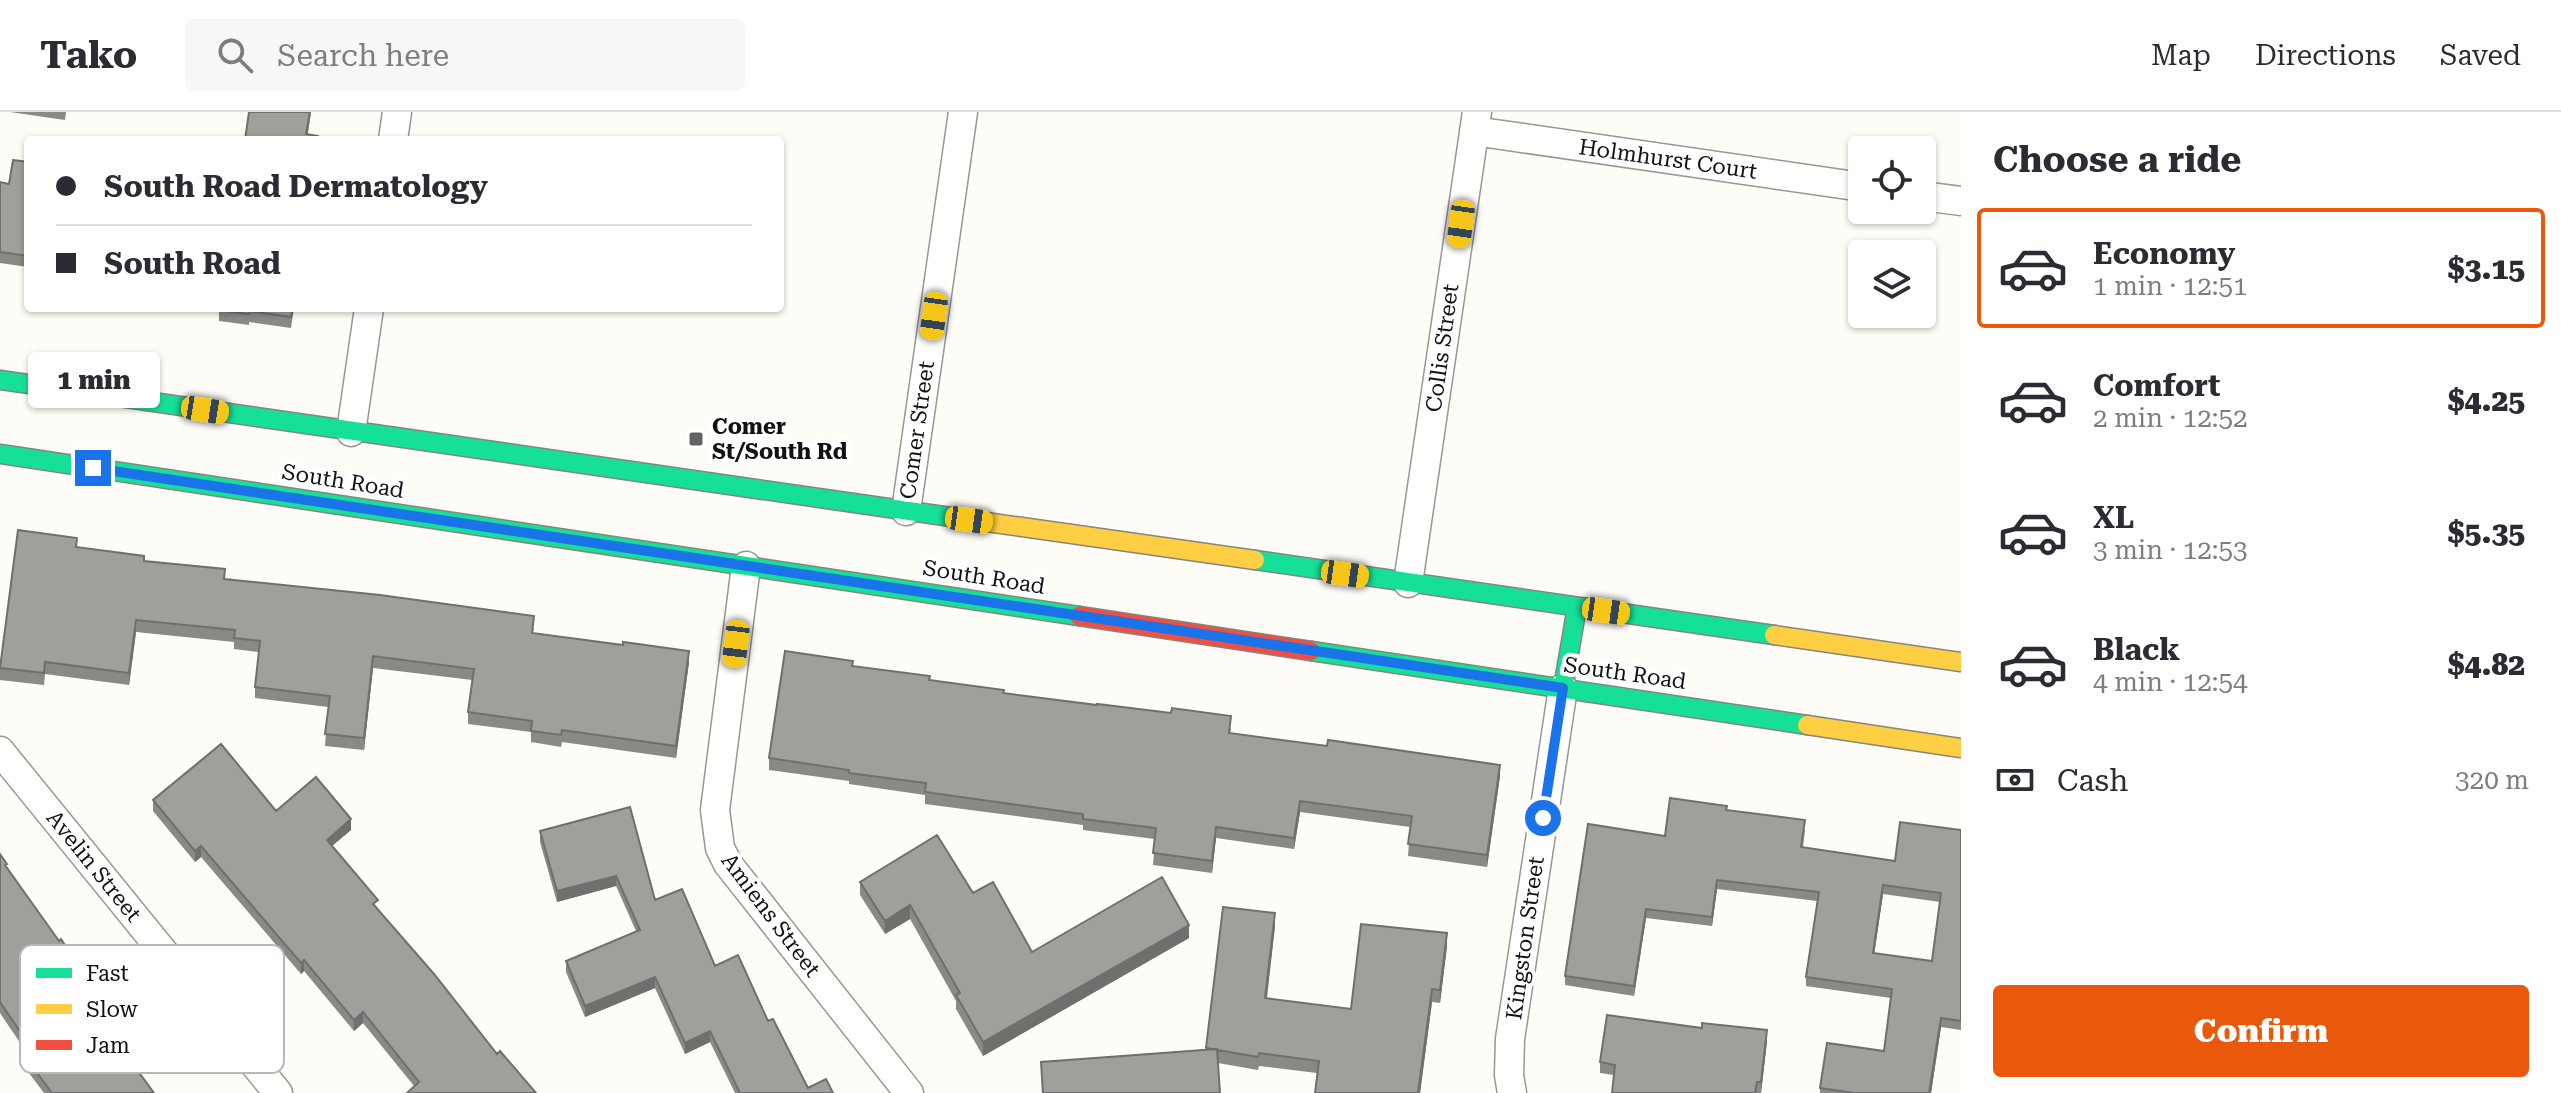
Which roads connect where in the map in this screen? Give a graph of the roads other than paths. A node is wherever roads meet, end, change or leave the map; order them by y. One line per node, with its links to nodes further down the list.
1 (397, 112): 4 (street)
2 (963, 112): 12 (street, Comer Street)
3 (1476, 122): 5 (street, Holmhurst Court); 14 (street, Collis Street)
4 (394, 136)
5 (1848, 185)
6 (1936, 198): 7 (street)
7 (1961, 201)
8 (368, 312): 10 (street)
9 (0, 380): 10 (main road)
10 (351, 432): 12 (main road)
11 (0, 454): 13 (main road, South Road)
12 (906, 511): 14 (main road)
13 (746, 566): 17 (main road, South Road); 23 (street, Amiens Street)
14 (1408, 583): 15 (main road)
15 (1577, 607): 16 (main road); 17 (main road)
16 (1961, 662)
17 (1563, 688): 18 (main road, South Road); 24 (street, Kingston Street)
18 (1961, 748)
19 (0, 751): 20 (street, Avelin Street)
20 (158, 945)
21 (262, 1073): 22 (street, Avelin Street)
22 (278, 1093)
23 (909, 1093)
24 (1512, 1093)

